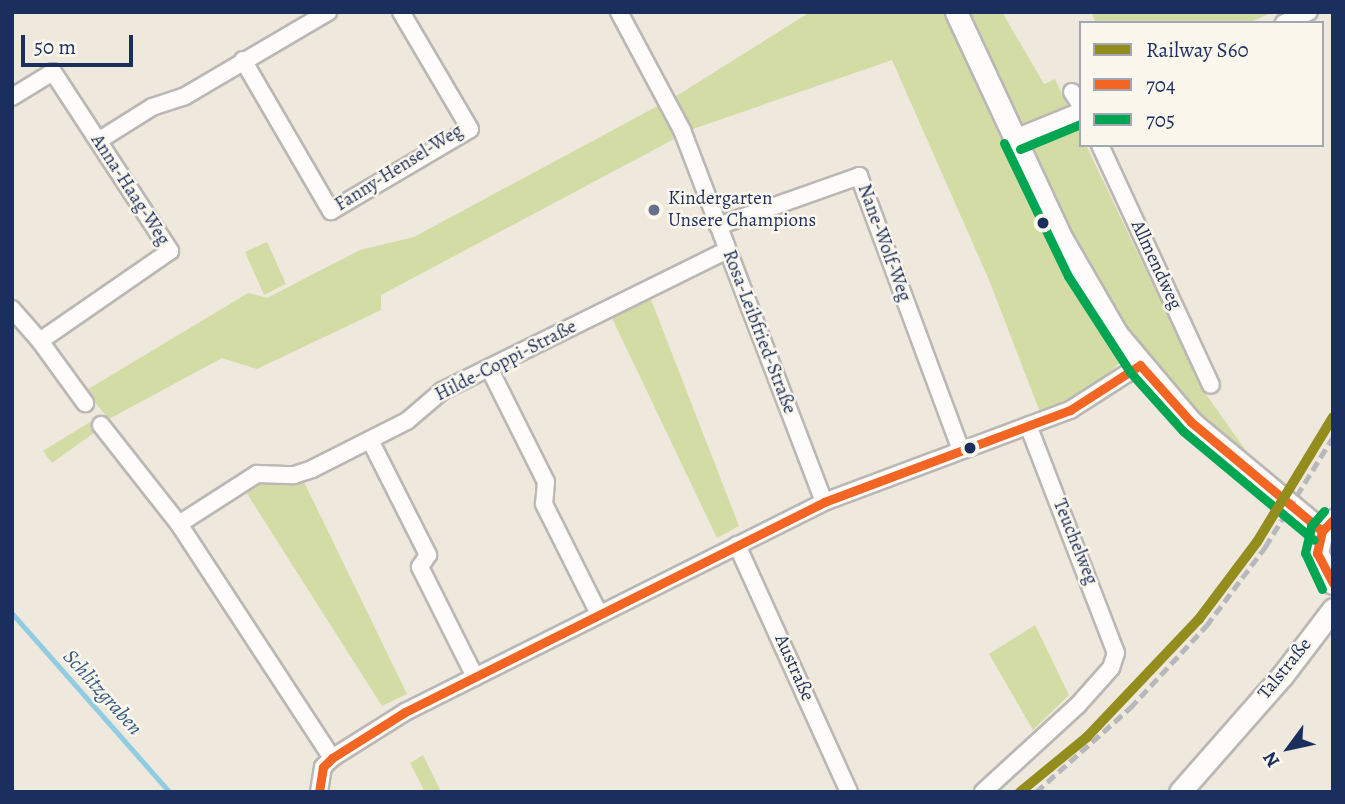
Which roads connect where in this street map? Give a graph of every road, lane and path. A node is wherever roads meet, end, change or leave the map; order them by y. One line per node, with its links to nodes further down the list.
1 (401, 12): 7 (street, Fanny-Hensel-Weg)
2 (619, 12): 15 (street, Rosa-Leibfried-Straße)
3 (956, 12): 12 (main road)
4 (1309, 12): 6 (street)
5 (320, 14): 7 (street)
6 (1289, 21)
7 (243, 60): 13 (street)
8 (1072, 92): 10 (street)
9 (12, 97): 13 (street, Anna-Haag-Weg)
10 (1079, 104)
11 (1079, 109): 12 (street)
12 (1015, 138): 19 (main road)
13 (98, 141): 18 (street, Anna-Haag-Weg)
14 (1101, 147): 21 (street, Allmendweg)
15 (718, 226): 16 (street, Rosa-Leibfried-Straße); 26 (street, Nane-Wolf-Weg)
16 (727, 250): 20 (street, Hilde-Coppi-Straße); 27 (street, Rosa-Leibfried-Straße)
17 (12, 309): 18 (street)
18 (40, 341): 22 (street)
19 (1140, 365): 24 (street); 29 (main road)
20 (489, 368): 25 (street, Hilde-Coppi-Straße); 33 (street)
21 (1212, 385)
22 (85, 403)
23 (101, 425): 28 (street)
24 (1028, 425): 26 (street); 38 (street, Teuchelweg)
25 (370, 440): 28 (street, Hilde-Coppi-Straße); 34 (street)
26 (961, 450): 27 (street)
27 (824, 502): 30 (street)
28 (179, 524): 35 (street)
29 (1328, 526): 31 (main road)
30 (737, 545): 33 (street); 37 (street, Austraße)
31 (1333, 583)
32 (1333, 608): 39 (main road, Talstraße)
33 (599, 614): 34 (street)
34 (475, 677): 35 (street)
35 (332, 758): 36 (street)
36 (319, 792)
37 (849, 792)
38 (983, 792)
39 (1180, 792)

